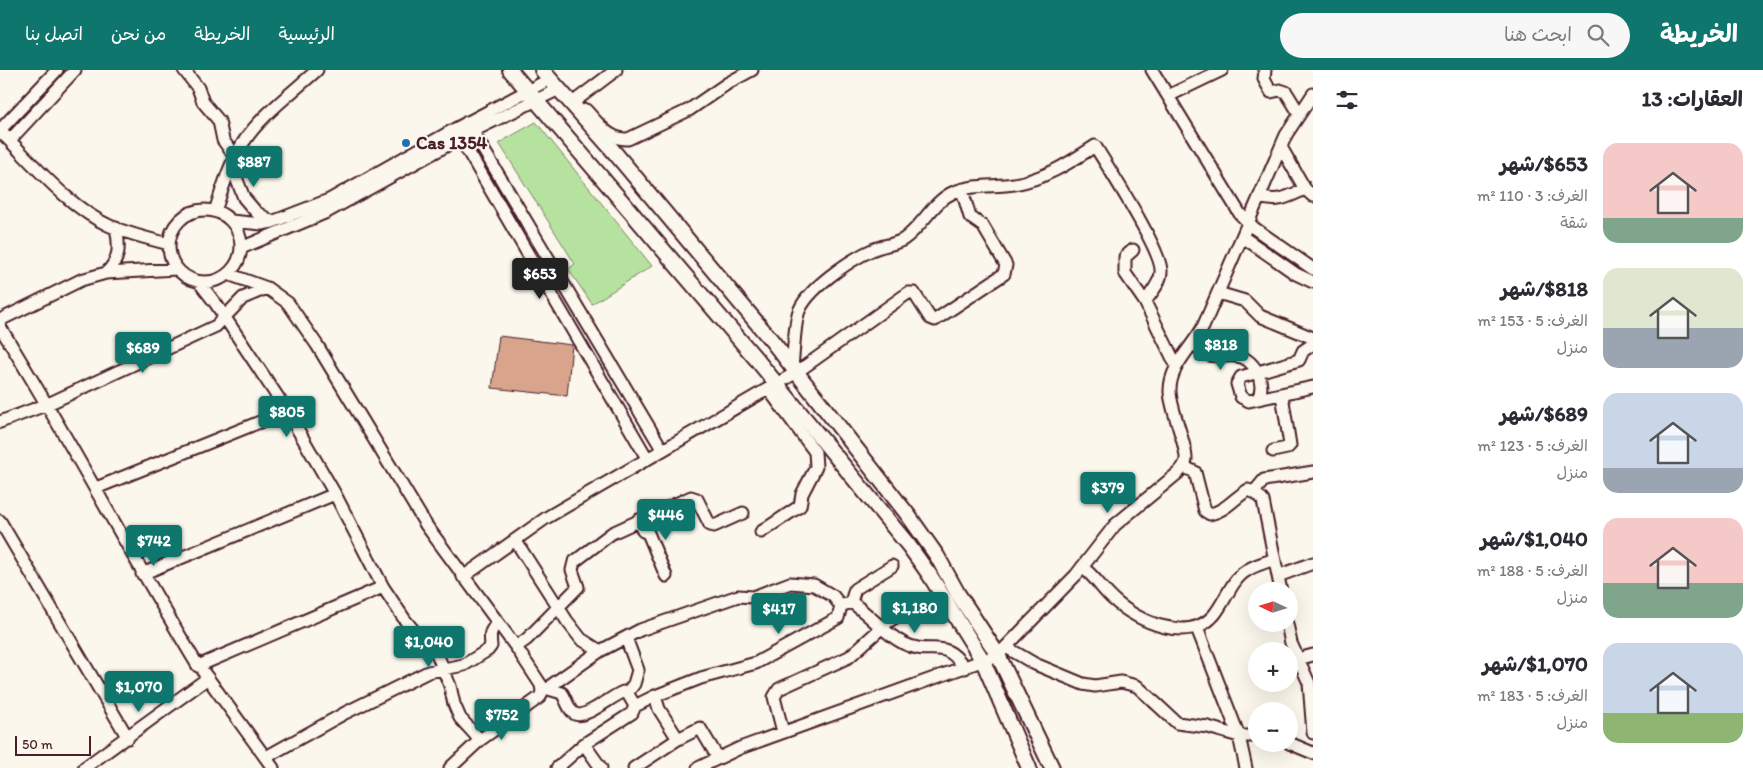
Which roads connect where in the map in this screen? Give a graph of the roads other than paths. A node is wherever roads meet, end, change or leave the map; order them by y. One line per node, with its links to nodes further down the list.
1 (57, 70): 18 (street)
2 (75, 70): 20 (street)
3 (184, 70): 22 (street)
4 (317, 70): 22 (street)
5 (510, 70): 13 (street)
6 (616, 70): 15 (street)
7 (752, 70): 15 (street)
8 (1152, 70): 14 (street)
9 (1265, 70): 16 (street)
10 (1217, 71): 14 (street)
11 (550, 79): 13 (street); 15 (street)
12 (1313, 94): 16 (street)
13 (531, 95): 17 (street); 53 (street)
14 (1168, 96): 29 (street)
15 (574, 102): 51 (street)
16 (1299, 113): 21 (street)
17 (470, 127): 19 (street); 60 (street)
18 (0, 130): 20 (street)
19 (458, 133): 28 (street); 33 (street); 62 (street)
20 (10, 140): 30 (street)
21 (1281, 146): 24 (street); 25 (street)
22 (235, 157): 26 (street); 28 (street)
23 (962, 190): 43 (street); 51 (street); 51 (street)
24 (1309, 192): 25 (street)
25 (1260, 197): 29 (street)
26 (215, 211): 27 (street); 32 (street)
27 (232, 221): 28 (street); 33 (street)
28 (272, 222)
29 (1248, 223): 31 (street); 36 (street)
30 (116, 228): 32 (street); 37 (street)
31 (1243, 237): 40 (street); 42 (street)
32 (169, 244): 35 (street)
33 (241, 248): 38 (street)
34 (1133, 250): 43 (street)
35 (177, 269): 37 (street); 39 (street)
36 (1313, 269)
37 (106, 273): 45 (street)
38 (228, 274): 39 (street); 41 (street)
39 (199, 282): 44 (street)
40 (1313, 282)
41 (267, 288): 44 (street); 80 (street)
42 (1218, 293): 47 (street); 48 (street)
43 (1145, 302): 50 (street)
44 (224, 319): 57 (street); 58 (street)
45 (0, 320)
46 (0, 327): 57 (street)
47 (1313, 338)
48 (1194, 343): 50 (street); 52 (street)
49 (1313, 344): 52 (street)
50 (1176, 365): 63 (street)
51 (794, 369): 53 (street); 92 (street)
52 (1257, 372): 56 (street); 56 (street)
53 (773, 387): 60 (street); 71 (street); 95 (street)
54 (1313, 387): 55 (street)
55 (1282, 395): 56 (street); 61 (street)
56 (1258, 398)
57 (48, 404): 59 (street); 65 (street)
58 (287, 411): 65 (street); 67 (street)
59 (0, 422)
60 (662, 449): 62 (street)
61 (1273, 451)
62 (647, 458): 72 (street)
63 (1184, 467): 66 (street); 76 (street)
64 (1313, 474): 66 (street)
65 (96, 488): 77 (street)
66 (1254, 492): 73 (street)
67 (335, 494): 77 (street); 82 (street)
68 (743, 513): 69 (street)
69 (638, 520): 78 (street); 85 (street)
70 (0, 521): 108 (street)
71 (761, 532)
72 (515, 540): 80 (street); 85 (street)
73 (1274, 559): 79 (street); 88 (street)
74 (1313, 562): 79 (street)
75 (892, 566): 84 (street)
76 (1082, 566): 88 (street); 92 (street)
77 (142, 574): 96 (street)
78 (666, 576)
79 (1278, 576): 81 (street)
80 (463, 577): 86 (street)
81 (1279, 582)
82 (383, 587): 96 (street); 97 (street)
83 (920, 600): 87 (street)
84 (846, 604): 87 (street); 89 (street); 102 (street)
85 (559, 607): 90 (street); 91 (street)
86 (498, 623): 90 (street); 97 (street)
87 (884, 628): 98 (street); 104 (street)
88 (1196, 628): 106 (street)
89 (626, 638): 91 (street); 101 (street)
90 (516, 647): 100 (street)
91 (600, 651): 100 (street)
92 (1002, 651): 95 (street); 106 (street); 124 (street)
93 (1313, 655): 94 (street)
94 (1298, 659): 105 (street)
95 (983, 661): 98 (street); 123 (street)
96 (198, 666): 99 (street)
97 (444, 668): 110 (street); 114 (street)
98 (965, 668): 104 (street)
99 (208, 678): 108 (street); 114 (street)
100 (546, 688): 101 (street); 110 (street)
101 (627, 693): 103 (street)
102 (655, 696): 103 (street); 109 (street)
103 (635, 706): 111 (street)
104 (783, 732): 115 (street)
105 (1313, 733)
106 (1239, 736): 107 (street); 125 (street)
107 (1248, 736)
108 (128, 738): 116 (street)
109 (678, 739): 115 (street); 121 (street)
110 (480, 740): 118 (street)
111 (584, 744): 119 (street); 120 (street)
112 (1298, 747): 113 (street)
113 (1313, 753)
114 (266, 757): 117 (street)
115 (718, 758): 122 (street)
116 (84, 768)
117 (273, 768)
118 (450, 768)
119 (557, 768)
120 (601, 768)
121 (634, 768)
122 (698, 768)
123 (1029, 768)
124 (1052, 768)
125 (1246, 768)

